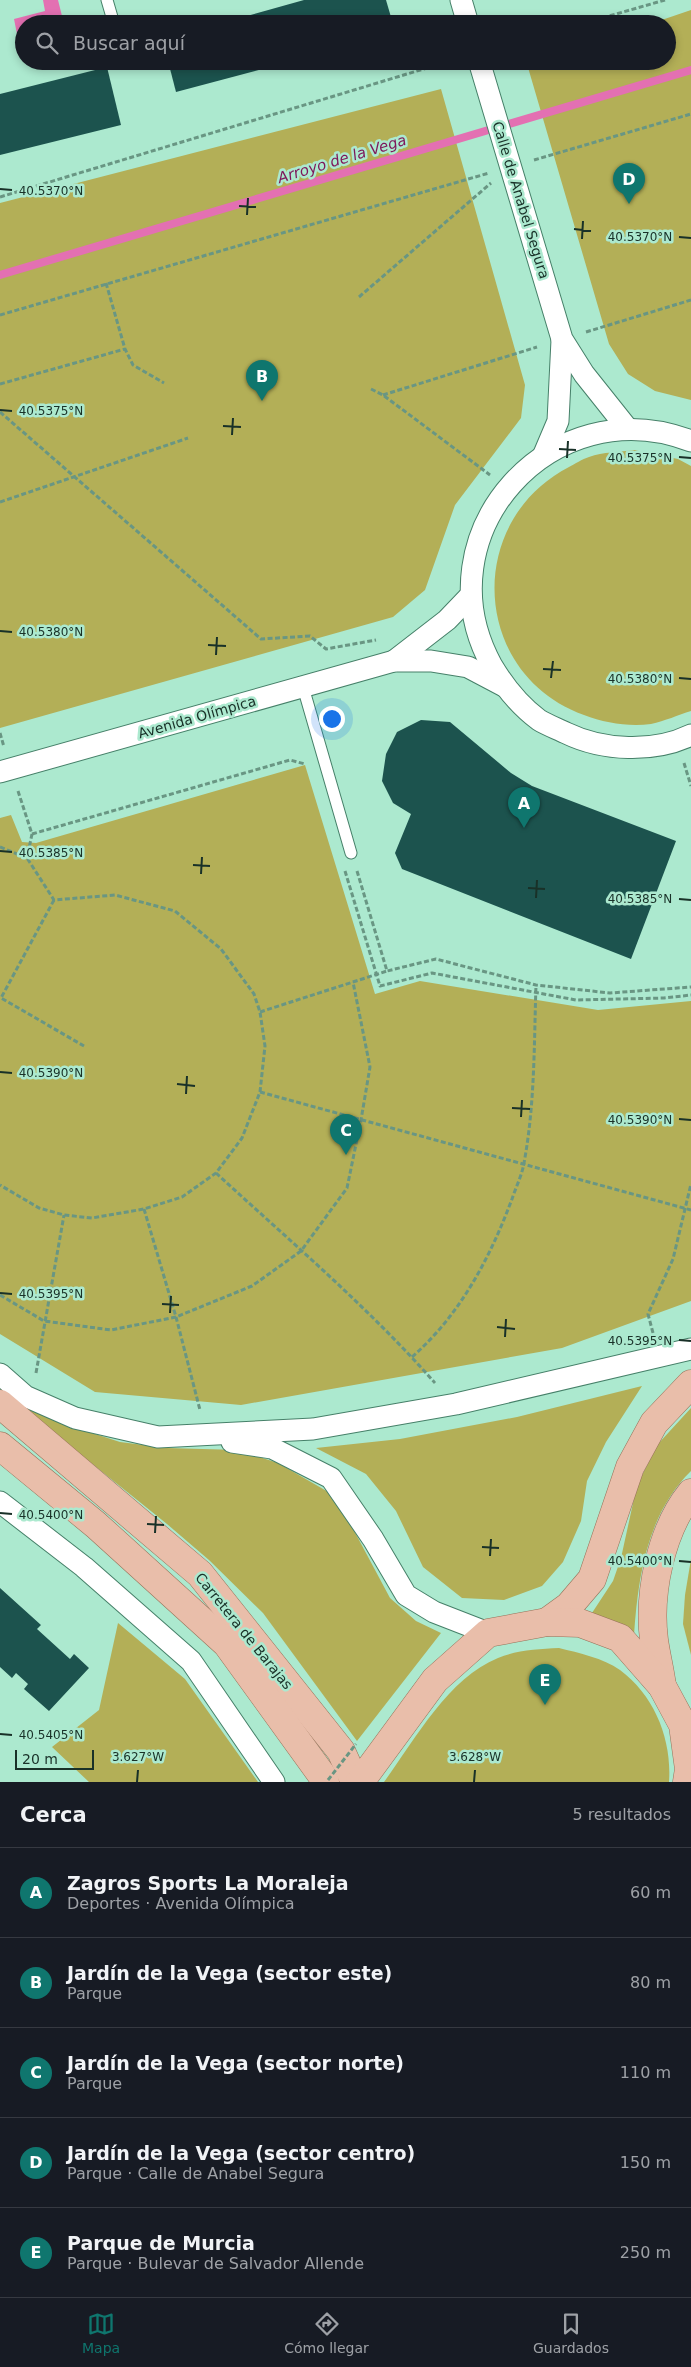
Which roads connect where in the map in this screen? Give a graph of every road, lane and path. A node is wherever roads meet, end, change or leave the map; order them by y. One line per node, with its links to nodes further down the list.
1 (107, 0): 4 (lane)
2 (461, 0): 5 (street)
3 (665, 0): 6 (path)
4 (111, 15)
5 (465, 15)
6 (612, 15)
7 (420, 70): 11 (path)
8 (482, 70): 10 (street, Calle de Anabel Segura)
9 (691, 114): 10 (path)
10 (511, 167): 12 (path); 13 (path); 16 (street, Calle de Anabel Segura)
11 (0, 197)
12 (106, 283): 15 (path); 17 (path)
13 (359, 296)
14 (691, 300): 16 (path)
15 (0, 315)
16 (562, 339): 21 (path); 23 (street, Calle de Anabel Segura); 26 (street, Calle de Anabel Segura)
17 (125, 349): 18 (path); 19 (path)
18 (164, 383)
19 (0, 384)
20 (371, 389): 21 (path)
21 (382, 395): 28 (path)
22 (0, 412): 27 (path)
23 (627, 428): 25 (street); 26 (street)
24 (188, 438): 27 (path)
25 (691, 441)
26 (544, 454): 28 (street)
27 (76, 478): 29 (path); 31 (path)
28 (506, 487): 30 (street)
29 (0, 502)
30 (470, 596): 31 (street, Avenida Olímpica); 32 (street)
31 (388, 662): 32 (street, Avenida Olímpica); 33 (street, Avenida Olímpica)
32 (504, 686): 35 (street)
33 (304, 687): 37 (street, Avenida Olímpica); 40 (lane)
34 (0, 733): 37 (path)
35 (691, 736)
36 (306, 764): 38 (path)
37 (6, 771): 38 (path)
38 (32, 834): 41 (path)
39 (0, 847): 41 (path)
40 (352, 853): 44 (path)
41 (27, 858): 43 (path)
42 (344, 867): 48 (path)
43 (54, 900): 49 (path); 50 (path)
44 (387, 971): 45 (path); 46 (path)
45 (353, 982): 50 (path); 53 (path)
46 (536, 985): 47 (path); 54 (path)
47 (691, 987)
48 (691, 995)
49 (0, 999): 51 (path)
50 (260, 1012): 52 (path)
51 (84, 1046)
52 (260, 1092): 53 (path); 55 (path)
53 (361, 1120): 54 (path); 61 (path)
54 (524, 1165): 59 (path); 67 (path)
55 (216, 1173): 58 (path); 61 (path)
56 (691, 1184): 59 (path)
57 (0, 1185): 60 (path)
58 (144, 1209): 60 (path); 64 (path)
59 (689, 1210): 63 (path)
60 (64, 1215): 65 (path)
61 (301, 1251): 64 (path); 67 (path)
62 (0, 1295): 65 (path)
63 (648, 1314)
64 (176, 1317): 65 (path); 73 (path)
65 (44, 1321): 69 (path)
66 (691, 1349): 74 (street)
67 (412, 1357): 71 (path)
68 (0, 1374): 74 (street)
69 (35, 1376)
70 (691, 1384): 78 (main road)
71 (437, 1385)
72 (0, 1404): 81 (main road, Carretera de Barajas)
73 (201, 1416)
74 (187, 1436): 79 (street)
75 (0, 1446): 82 (main road, Carretera de Barajas)
76 (691, 1493): 80 (main road)
77 (0, 1502): 83 (street)
78 (547, 1622): 79 (main road); 80 (main road)
79 (488, 1633): 82 (main road)
80 (662, 1686): 84 (main road)
81 (349, 1748): 82 (main road, Carretera de Barajas); 82 (path, bridge)
82 (343, 1778)
83 (274, 1782)
84 (688, 1782)

